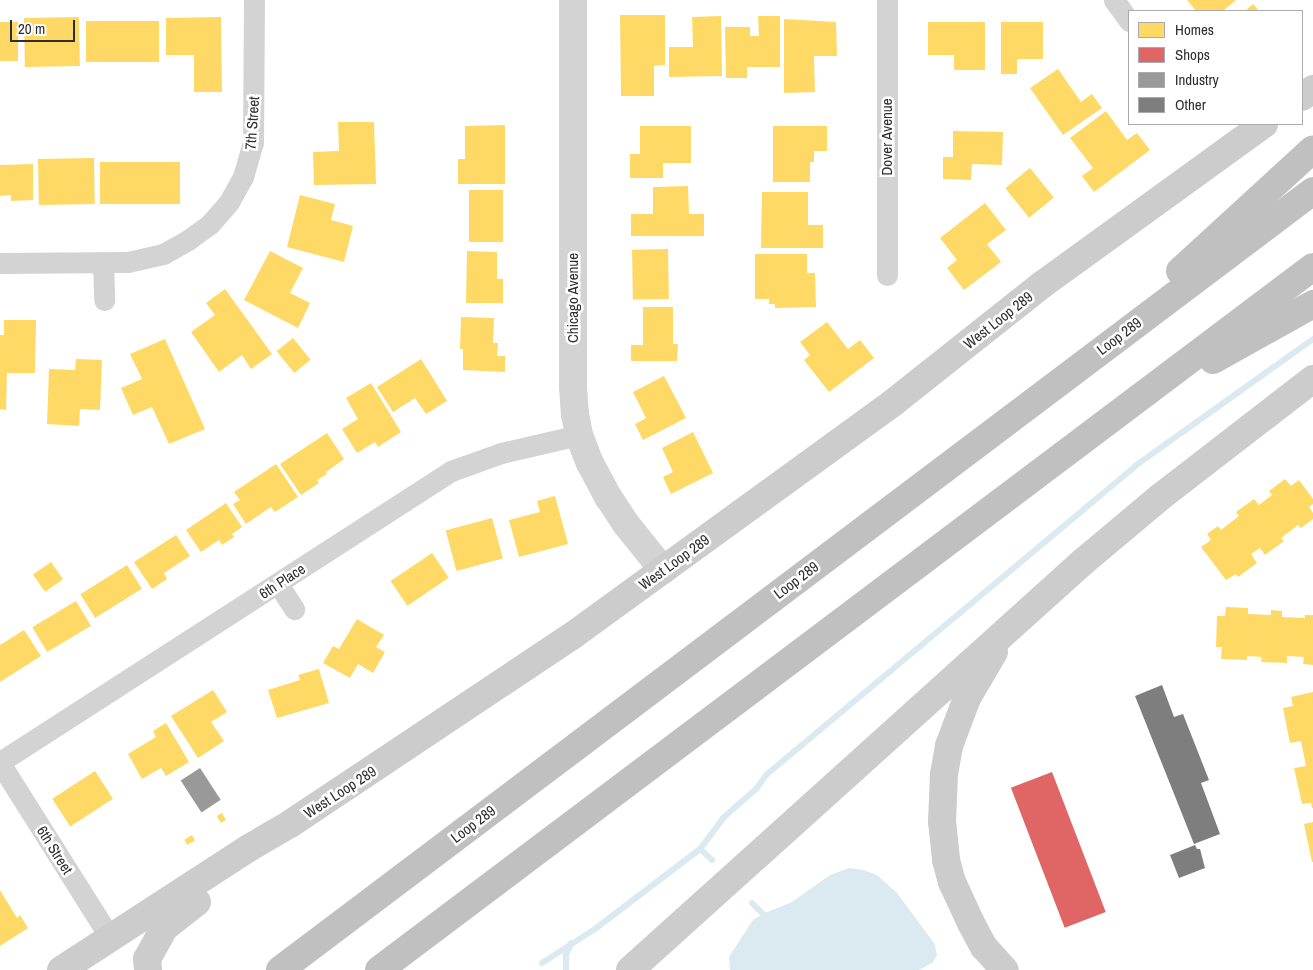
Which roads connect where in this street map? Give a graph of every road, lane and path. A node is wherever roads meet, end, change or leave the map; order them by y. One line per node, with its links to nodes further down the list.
1 (254, 0): 10 (street, 7th Street)
2 (572, 0): 17 (street, Chicago Avenue)
3 (887, 0): 12 (street, Dover Avenue)
4 (1114, 0): 5 (street)
5 (1128, 20)
6 (1263, 125): 19 (main road, West Loop 289)
7 (1313, 149): 15 (highway)
8 (1313, 191): 15 (highway, Loop 289)
9 (0, 263): 10 (street, 7th Street)
10 (104, 263): 13 (street)
11 (1313, 267): 18 (highway)
12 (887, 275)
13 (104, 300)
14 (1313, 304): 18 (highway)
15 (1063, 379): 28 (highway, Loop 289)
16 (1313, 379): 22 (main road)
17 (579, 435): 19 (street, Chicago Avenue); 20 (street, 6th Place)
18 (1000, 504): 29 (highway)
19 (663, 570): 24 (main road, West Loop 289)
20 (278, 584): 21 (street); 23 (street, 6th Place)
21 (294, 609)
22 (1012, 624): 30 (main road); 31 (main road)
23 (0, 762): 25 (street, 6th Street)
24 (290, 824): 25 (main road, West Loop 289); 27 (main road)
25 (110, 938): 26 (main road, West Loop 289)
26 (61, 970)
27 (148, 970)
28 (280, 970)
29 (379, 970)
30 (630, 970)
31 (1005, 970)

